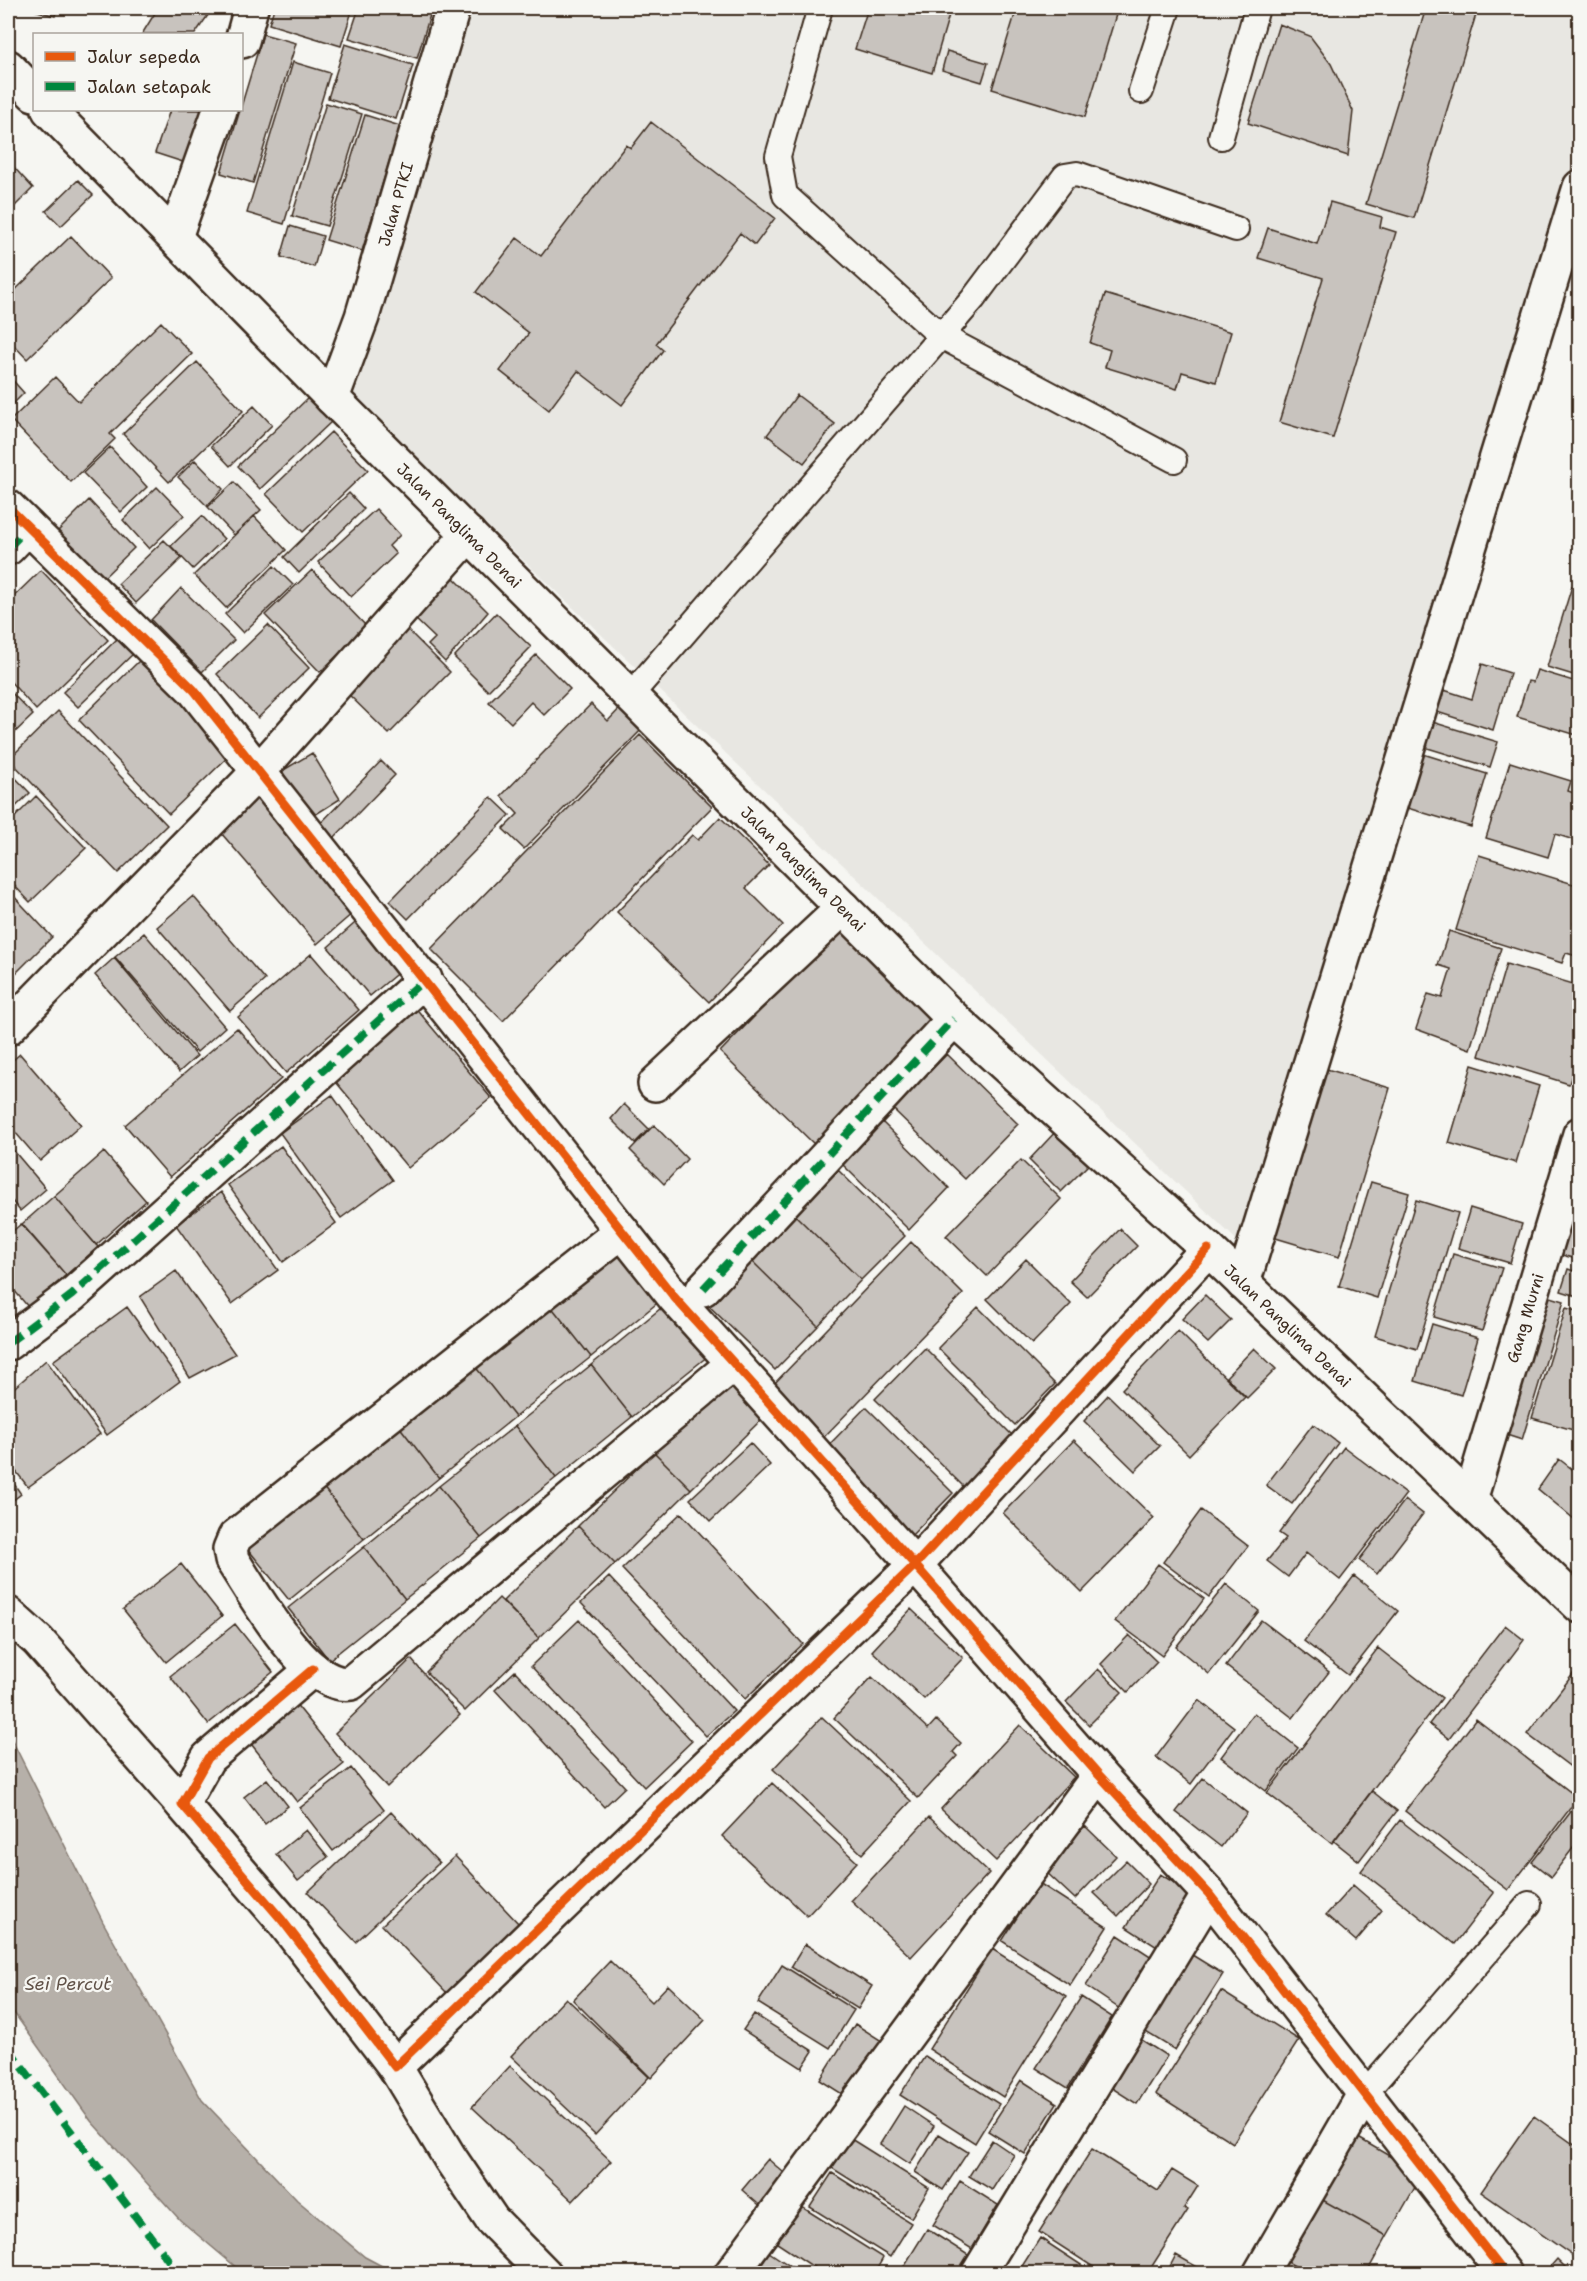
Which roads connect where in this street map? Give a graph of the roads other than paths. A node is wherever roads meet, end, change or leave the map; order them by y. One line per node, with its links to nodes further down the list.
1 (251, 8): 6 (street)
2 (453, 8): 17 (street, Jalan PTKI)
3 (820, 8): 16 (lane)
4 (1168, 8): 8 (lane)
5 (1257, 8): 12 (lane)
6 (243, 37)
7 (8, 67): 9 (street)
8 (1141, 90)
9 (33, 93)
10 (50, 111): 15 (street, Jalan Panglima Denai)
11 (220, 111): 15 (street)
12 (1221, 137)
13 (1580, 187): 31 (street)
14 (1236, 229): 16 (lane)
15 (175, 237): 17 (street, Jalan Panglima Denai)
16 (941, 336): 18 (lane); 21 (lane)
17 (332, 398): 20 (street, Jalan Panglima Denai)
18 (1174, 460)
19 (14, 528): 22 (street)
20 (469, 534): 21 (street, Jalan Panglima Denai); 22 (street)
21 (630, 696): 23 (street, Jalan Panglima Denai)
22 (259, 771): 24 (street); 26 (street)
23 (843, 908): 25 (street, Jalan Panglima Denai); 27 (street)
24 (424, 979): 29 (street); 33 (street)
25 (954, 1019): 30 (street, Jalan Panglima Denai); 32 (street)
26 (8, 1028)
27 (655, 1084)
28 (1580, 1134): 35 (street, Gang Murni)
29 (622, 1231): 34 (street); 39 (street)
30 (1208, 1249): 31 (street, Jalan Panglima Denai); 36 (street)
31 (1243, 1283): 35 (street, Jalan Panglima Denai)
32 (703, 1289)
33 (8, 1343)
34 (733, 1365): 36 (street); 39 (street)
35 (1470, 1500): 37 (street, Jalan Panglima Denai)
36 (915, 1565): 40 (street); 44 (street)
37 (1580, 1606)
38 (8, 1614): 41 (street)
39 (313, 1669): 41 (street)
40 (1099, 1775): 42 (street); 47 (street)
41 (182, 1804): 44 (street)
42 (1209, 1894): 45 (street); 48 (street)
43 (1529, 1904): 45 (lane)
44 (395, 2067): 46 (street)
45 (1365, 2094): 49 (street); 50 (street)
46 (544, 2274)
47 (731, 2274)
48 (978, 2274)
49 (1260, 2274)
50 (1505, 2274)

